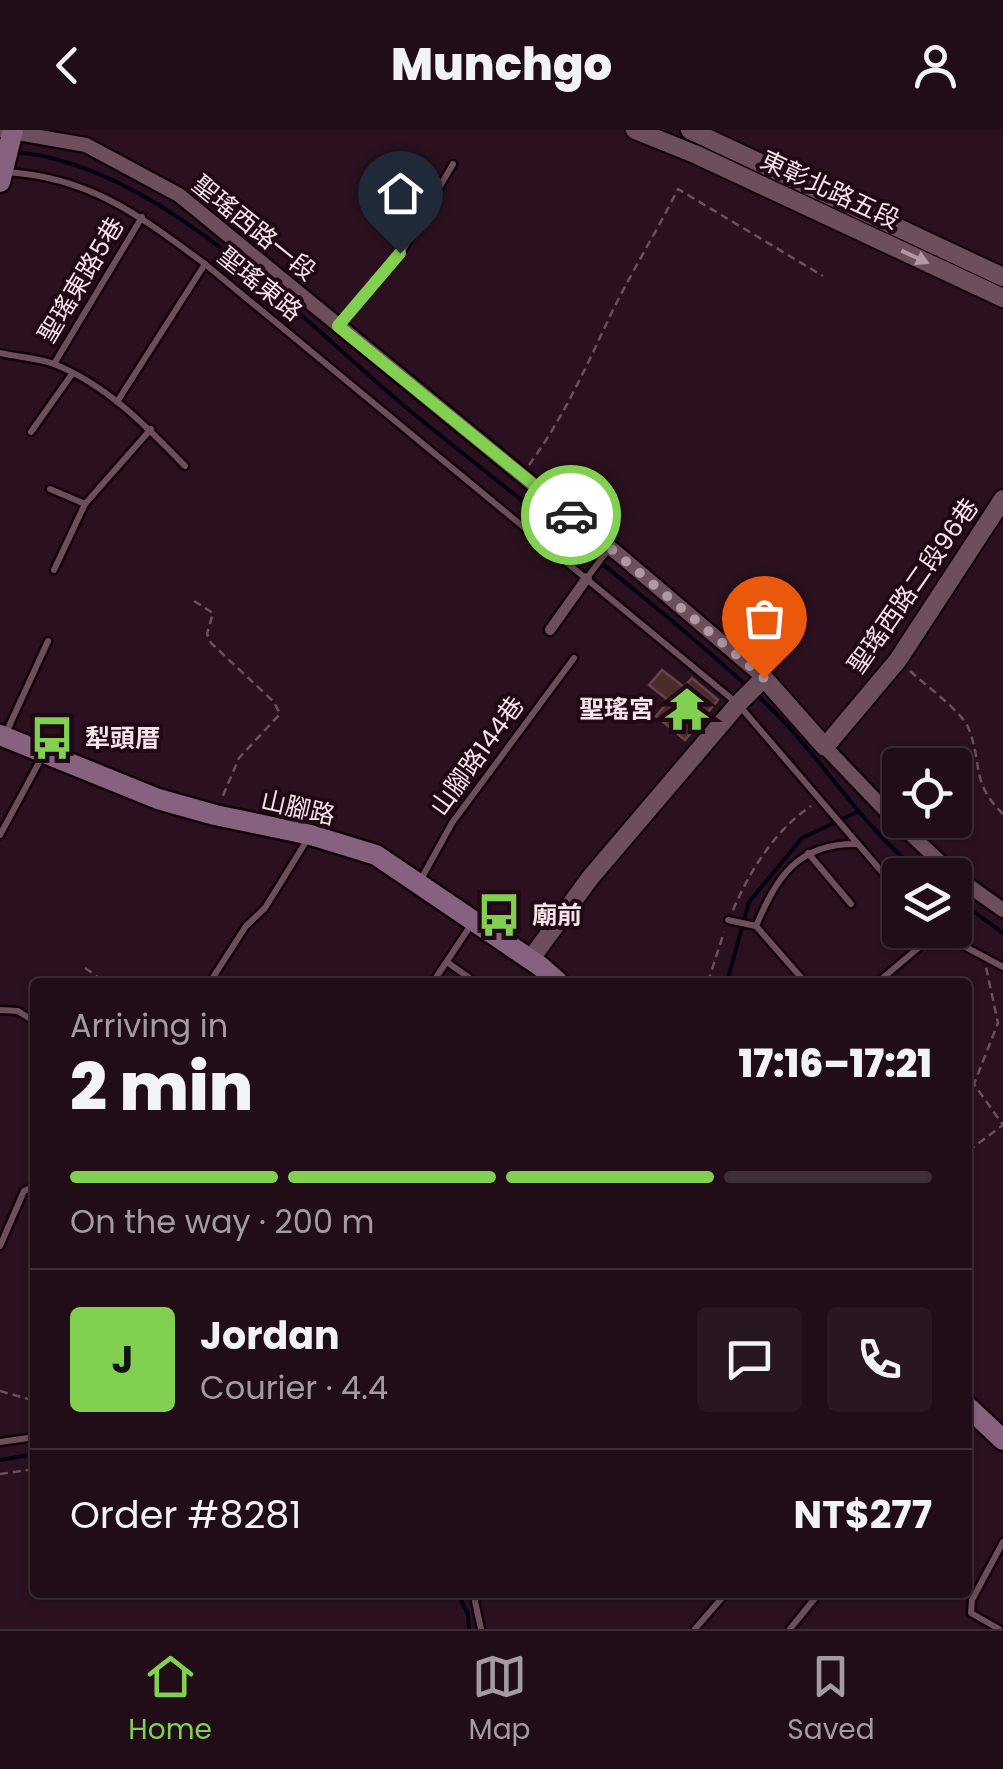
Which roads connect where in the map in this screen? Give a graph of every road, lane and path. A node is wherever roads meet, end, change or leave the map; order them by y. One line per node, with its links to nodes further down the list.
1 (0, 130): 2 (street, 聖瑤西路一段)
2 (13, 130): 6 (main road); 13 (street, 聖瑤西路一段)
3 (635, 130): 12 (street, 東彰北路五段, one-way to 12)
4 (690, 130): 11 (street, 東彰北路五段)
5 (453, 164): 13 (lane)
6 (0, 172): 7 (main road); 8 (lane, 聖瑤東路)
7 (0, 182)
8 (142, 217): 9 (lane, 聖瑤東路); 15 (lane, 聖瑤東路5巷)
9 (204, 264): 17 (lane); 27 (lane, 聖瑤東路)
10 (824, 276): 21 (path)
11 (1003, 278)
12 (1003, 298)
13 (338, 326): 21 (street, 聖瑤西路一段)
14 (0, 354): 15 (lane)
15 (54, 364): 16 (lane)
16 (72, 374): 17 (lane); 19 (lane, 聖瑤東路5巷)
17 (118, 402): 18 (lane)
18 (152, 429): 20 (lane); 24 (lane)
19 (31, 432)
20 (185, 466)
21 (522, 474): 25 (street, 聖瑤西路一段)
22 (50, 490): 24 (lane)
23 (1003, 499): 32 (street, 聖瑤西路二段96巷)
24 (85, 504): 26 (lane)
25 (610, 547): 27 (lane); 33 (street, 聖瑤西路一段)
26 (54, 570)
27 (587, 578): 29 (street); 34 (lane, 聖瑤東路)
28 (194, 601): 40 (path)
29 (550, 630)
30 (48, 641): 35 (lane)
31 (574, 658): 47 (lane, 山腳路144巷)
32 (898, 660): 36 (street, 聖瑤西路二段96巷); 39 (path)
33 (764, 678): 34 (street); 36 (street)
34 (741, 701): 38 (lane, 聖瑤東路); 57 (street)
35 (2, 736): 37 (main road, 山腳路)
36 (826, 747): 45 (street)
37 (44, 753): 40 (main road, 山腳路); 41 (lane)
38 (823, 801): 43 (lane, 聖瑤東路); 51 (path)
39 (1003, 814)
40 (215, 815): 42 (main road, 山腳路)
41 (0, 834)
42 (311, 835): 47 (main road, 山腳路); 62 (lane)
43 (857, 844): 44 (lane); 46 (lane, 聖瑤東路)
44 (808, 853): 49 (lane); 53 (lane)
45 (936, 858)
46 (882, 872)
47 (420, 882): 52 (main road, 山腳路)
48 (972, 888): 50 (street)
49 (851, 904)
50 (1003, 910)
51 (728, 920): 53 (lane); 66 (path)
52 (473, 921): 57 (main road, 山腳路); 58 (lane)
53 (756, 926): 67 (lane)
54 (917, 948): 68 (lane)
55 (968, 948): 56 (lane)
56 (985, 956): 59 (lane); 71 (path)
57 (530, 960): 65 (main road, 山腳路)
58 (447, 962): 63 (lane); 64 (lane)
59 (1003, 967)
60 (86, 968): 61 (path)
61 (100, 978)
62 (213, 978)
63 (435, 978)
64 (469, 978)
65 (553, 978)
66 (709, 978)
67 (802, 978)
68 (883, 978)
69 (0, 1010): 70 (lane)
70 (30, 1018)
71 (972, 1149)
72 (30, 1188): 73 (lane)
73 (0, 1246)
74 (0, 1391): 75 (path)
75 (30, 1399)
76 (972, 1412): 78 (main road)
77 (30, 1438): 79 (lane)
78 (1003, 1440)
79 (0, 1442)
80 (30, 1471): 81 (path)
81 (0, 1474)
82 (1003, 1542): 89 (lane)
83 (474, 1598): 86 (lane)
84 (722, 1598): 87 (lane)
85 (816, 1598): 88 (lane)
86 (481, 1629)
87 (695, 1629)
88 (790, 1629)
89 (999, 1629)

